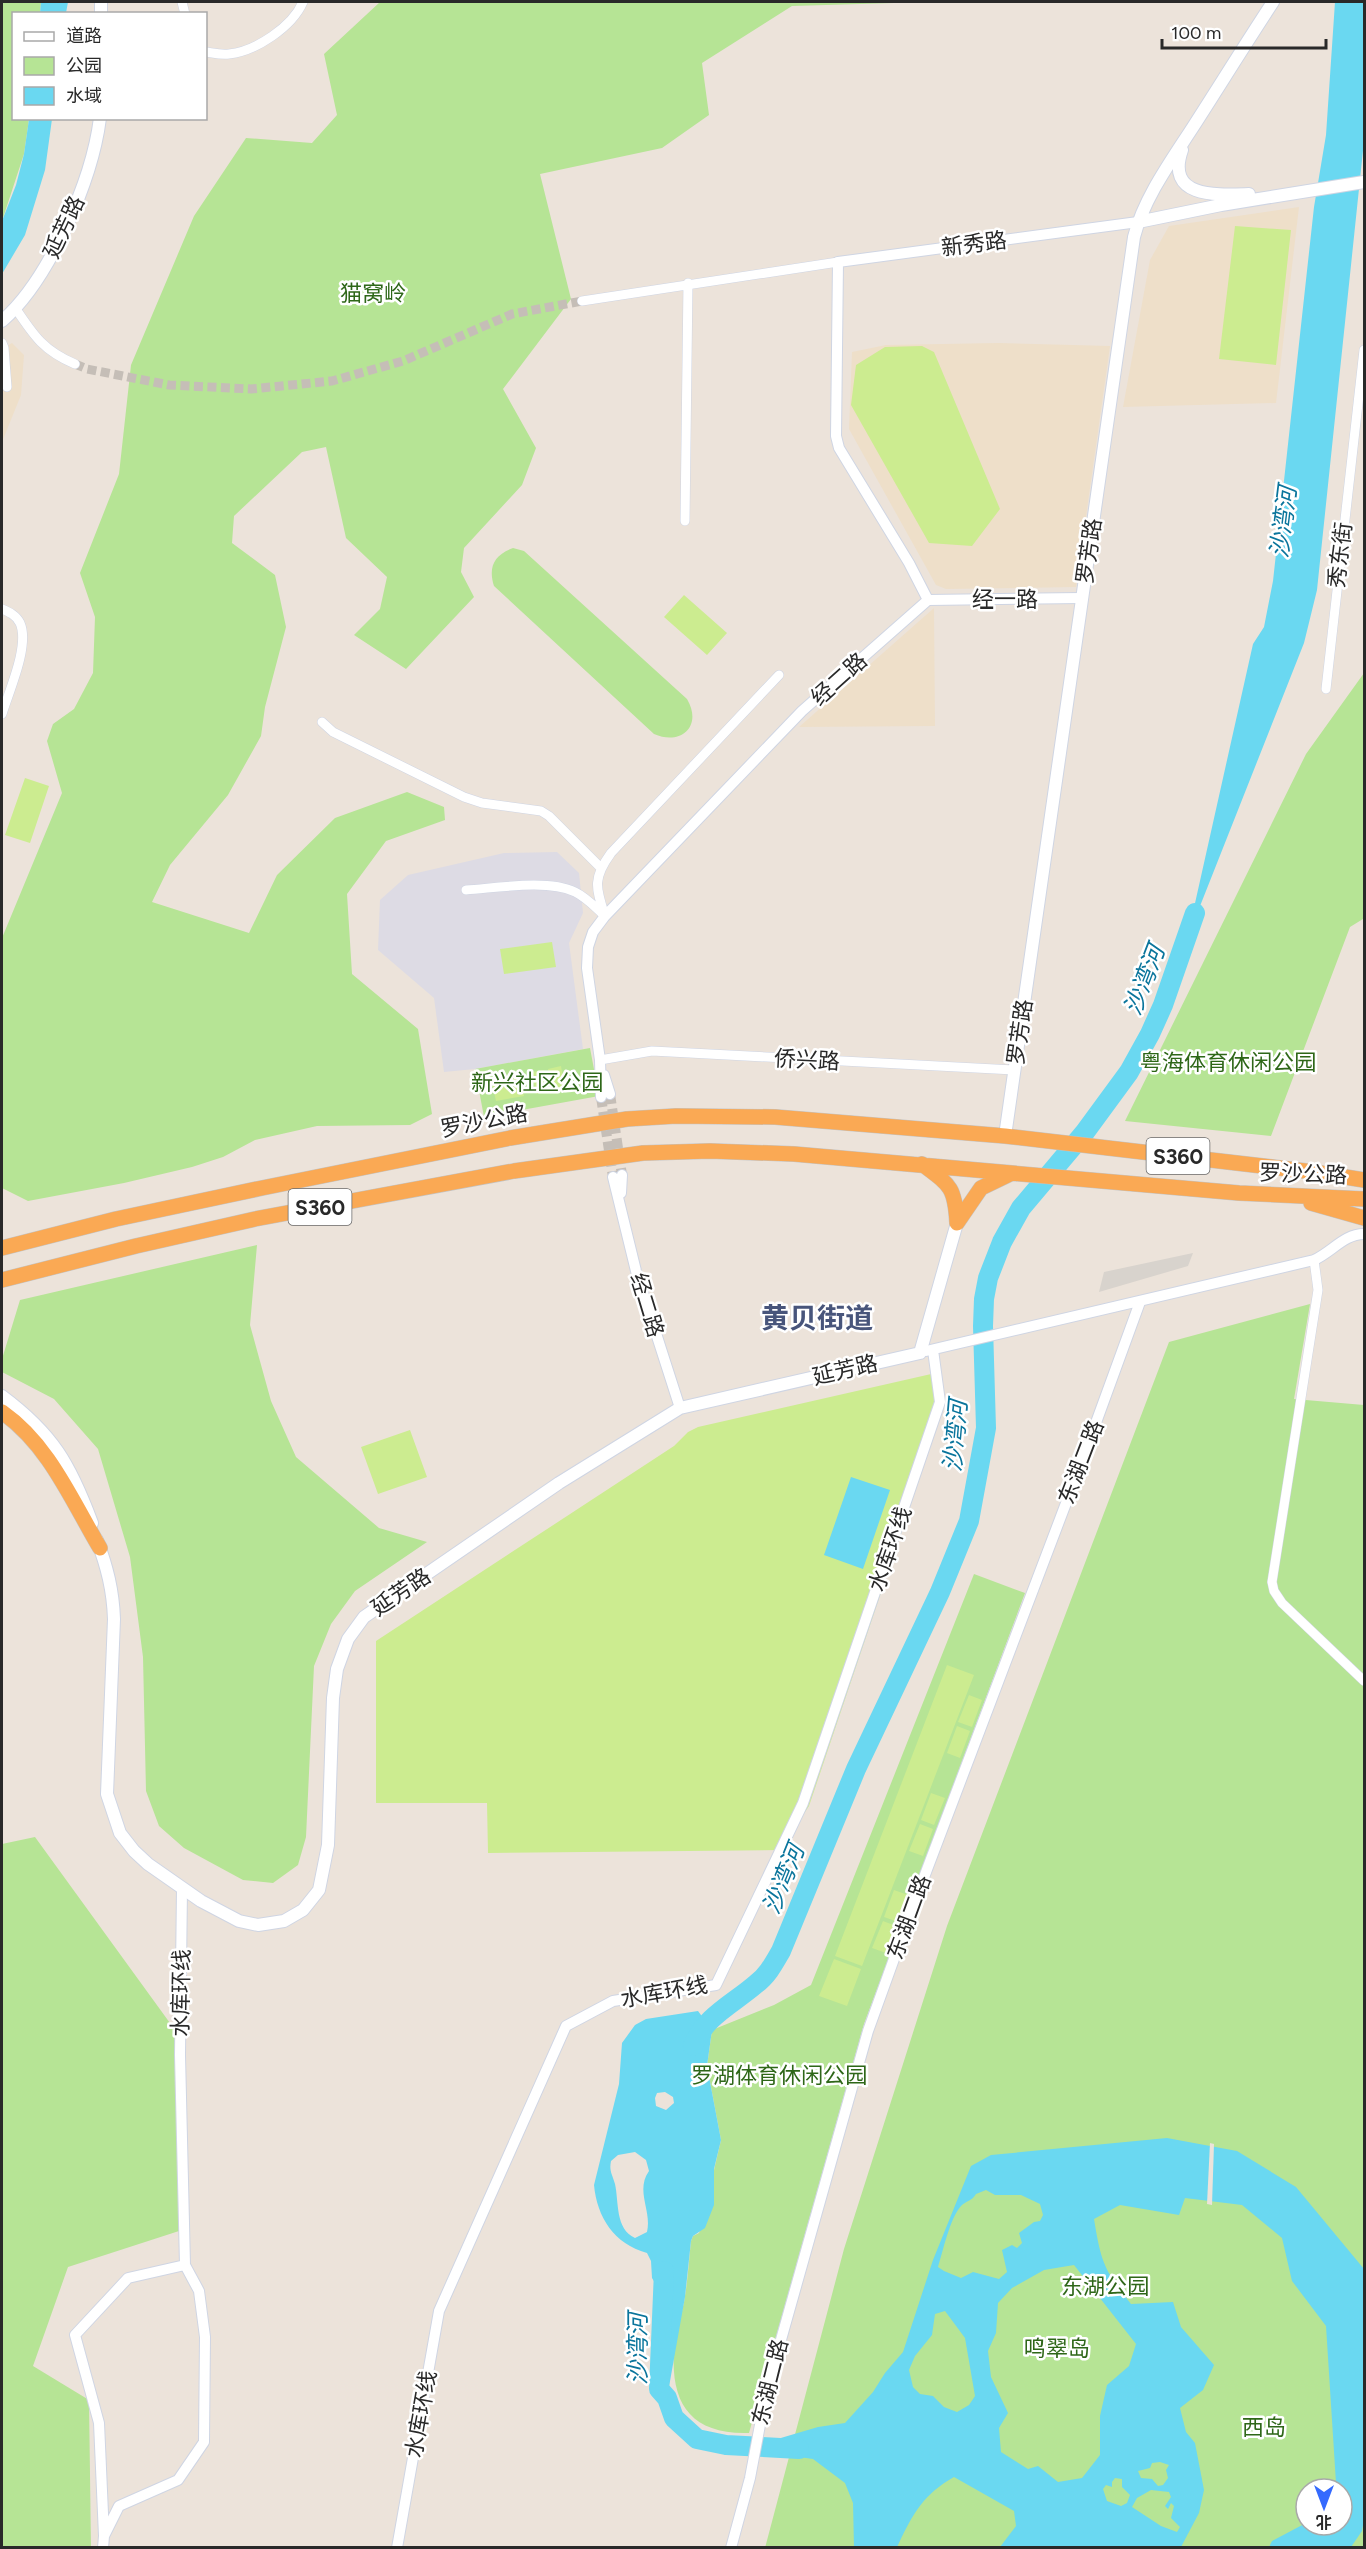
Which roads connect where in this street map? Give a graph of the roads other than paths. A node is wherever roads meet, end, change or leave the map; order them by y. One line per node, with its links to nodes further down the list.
1 (303, 2): 3 (street)
2 (1273, 2): 5 (main road, 罗芳路)
3 (207, 52)
4 (100, 120): 12 (main road, 延芳路)
5 (1186, 138): 7 (main road); 8 (main road, 罗芳路)
6 (1365, 182): 7 (main road, 新秀路)
7 (1300, 191): 8 (main road, 新秀路)
8 (1138, 222): 9 (street, 新秀路); 19 (main road, 罗芳路)
9 (838, 262): 10 (street, 新秀路); 20 (street)
10 (688, 283): 11 (street, 新秀路); 18 (street)
11 (582, 301)
12 (16, 309): 13 (main road, 延芳路); 16 (street)
13 (2, 321)
14 (2, 343): 17 (street)
15 (1365, 351): 23 (street, 秀东街)
16 (75, 364)
17 (7, 387)
18 (685, 521)
19 (1082, 598): 20 (street, 经一路); 30 (main road, 罗芳路)
20 (928, 600): 28 (street, 经二路)
21 (2, 609): 24 (street)
22 (779, 675): 26 (street)
23 (1326, 689)
24 (2, 714)
25 (322, 722): 26 (street)
26 (600, 867): 28 (street)
27 (466, 890): 28 (street)
28 (605, 916): 29 (street, 经二路)
29 (600, 1060): 30 (street, 侨兴路); 31 (street, 经二路)
30 (1014, 1070): 32 (main road, 罗芳路)
31 (605, 1096)
32 (1012, 1137): 34 (highway, 罗沙公路 / S360); 45 (highway, 罗沙公路 / S360)
33 (922, 1164): 35 (highway, S360); 43 (highway); 47 (highway, S360)
34 (1314, 1172): 36 (highway); 38 (highway, 罗沙公路 / S360)
35 (1013, 1173): 39 (highway, 罗沙公路 / S360); 43 (highway)
36 (1365, 1173)
37 (618, 1176): 52 (street, 经二路)
38 (1365, 1180)
39 (1290, 1197): 40 (highway, 罗沙公路); 41 (highway); 42 (highway, S360)
40 (1365, 1199)
41 (1365, 1209)
42 (1365, 1218)
43 (957, 1223): 50 (main road)
44 (1365, 1234): 46 (street, 延芳路)
45 (2, 1248)
46 (1314, 1260): 48 (street, 延芳路); 55 (street)
47 (2, 1280)
48 (1140, 1302): 49 (street, 延芳路); 61 (street, 东湖二路)
49 (933, 1350): 50 (street, 延芳路); 60 (street, 水库环线)
50 (920, 1353): 52 (main road, 延芳路)
51 (2, 1396): 54 (main road, 延芳路)
52 (680, 1408): 56 (main road, 延芳路)
53 (2, 1412): 54 (highway)
54 (100, 1548): 56 (main road, 延芳路)
55 (1365, 1681)
56 (182, 1888): 57 (street, 水库环线)
57 (185, 2265): 58 (street, 水库环线); 58 (street)
58 (104, 2536): 59 (street, 水库环线)
59 (103, 2547)
60 (397, 2547)
61 (731, 2547)

